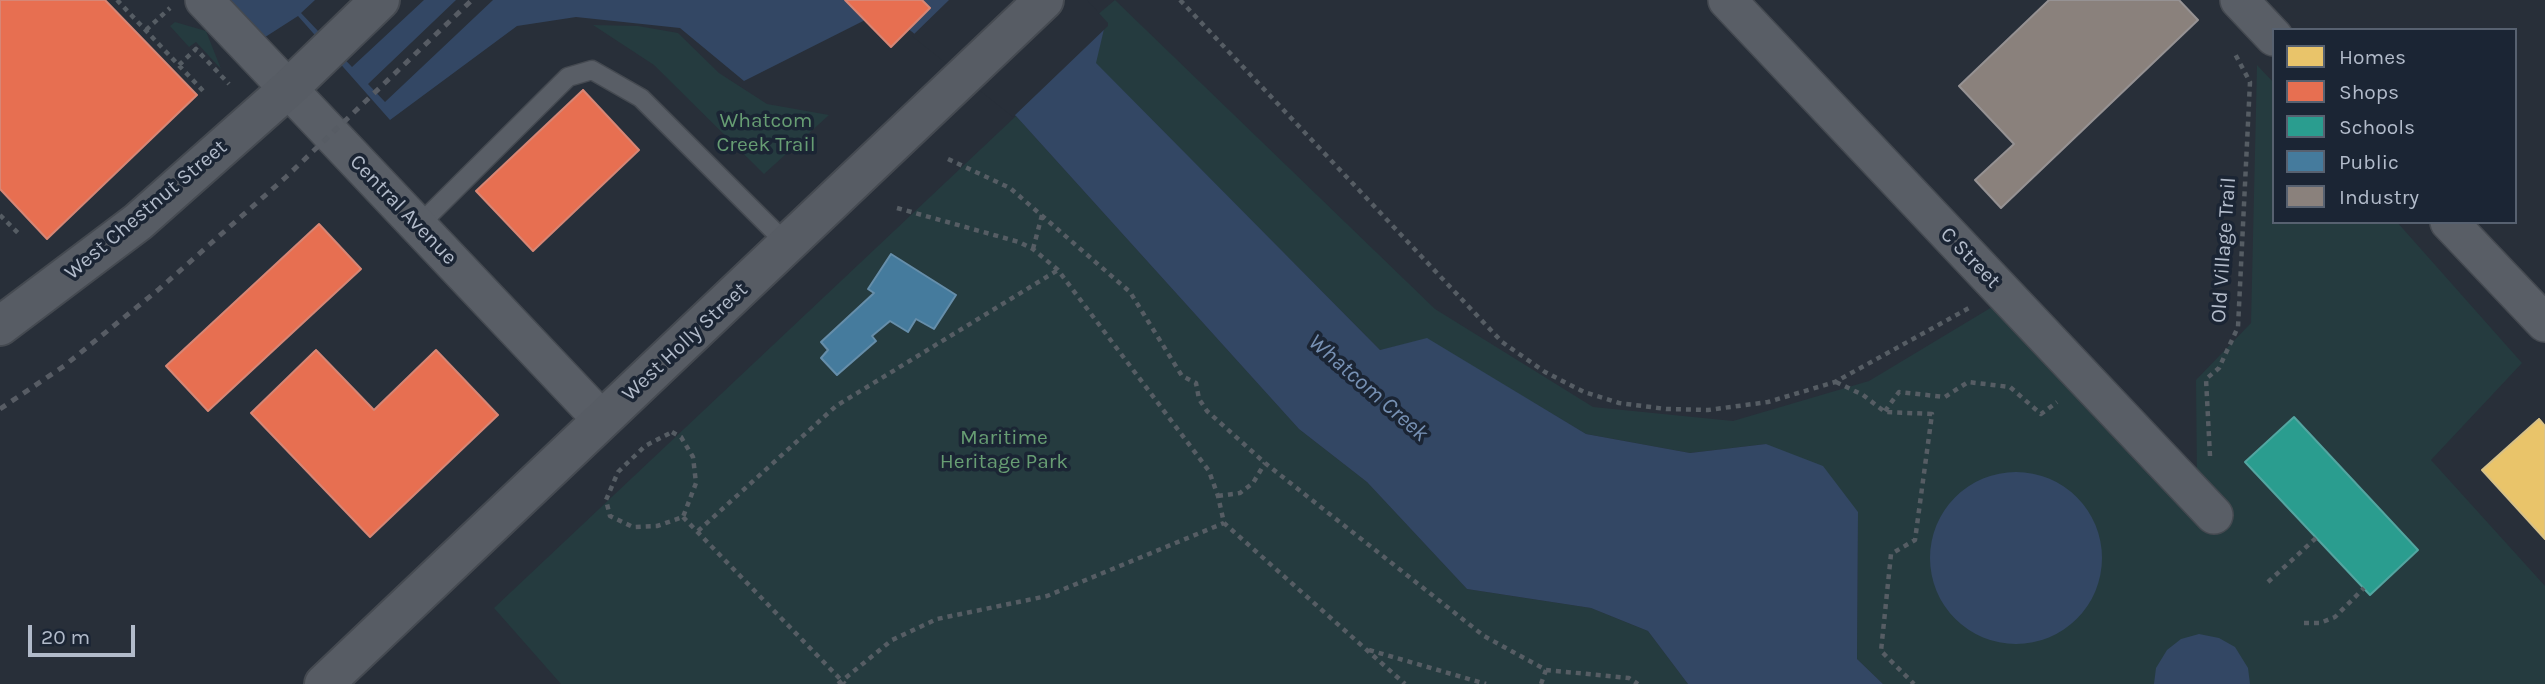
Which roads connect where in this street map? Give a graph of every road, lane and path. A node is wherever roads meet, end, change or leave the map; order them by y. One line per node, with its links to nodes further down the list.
1 (117, 0): 9 (path)
2 (204, 0): 12 (street, Central Avenue)
3 (380, 0): 12 (main road, West Chestnut Street)
4 (1044, 0): 21 (main road, West Holly Street)
5 (1180, 0): 28 (path)
6 (1727, 0): 24 (street, C Street)
7 (166, 11): 9 (path)
8 (2257, 20): 33 (path, Old Village Trail)
9 (146, 30): 10 (path)
10 (179, 65): 11 (path); 13 (path)
11 (229, 85)
12 (288, 89): 19 (street, Central Avenue); 26 (main road, West Chestnut Street)
13 (206, 94)
14 (948, 159): 17 (path)
15 (897, 208): 22 (path)
16 (0, 215): 20 (path)
17 (1042, 215): 22 (path); 31 (path)
18 (2451, 224): 25 (street)
19 (418, 226): 21 (lane); 30 (street, Central Avenue)
20 (20, 236)
21 (788, 244): 30 (main road, West Holly Street)
22 (1033, 250): 23 (path)
23 (1058, 270): 32 (path); 36 (path)
24 (2001, 290): 27 (street, C Street); 28 (path)
25 (2545, 323)
26 (0, 326)
27 (2083, 378): 29 (path); 33 (street, C Street)
28 (1835, 382): 29 (path)
29 (1885, 412): 49 (path)
30 (602, 420): 44 (main road, West Holly Street)
31 (1265, 463): 32 (path); 42 (path)
32 (1219, 496): 35 (path)
33 (2214, 516)
34 (683, 517): 34 (path); 36 (path)
35 (1224, 523): 41 (path); 43 (path)
36 (698, 531): 43 (path)
37 (2316, 538): 38 (path)
38 (2268, 582)
39 (2364, 588): 40 (path)
40 (2304, 623)
41 (1365, 649): 45 (path); 46 (path)
42 (1546, 670): 47 (path); 48 (path)
43 (842, 683)
44 (324, 684)
45 (1405, 684)
46 (1486, 684)
47 (1541, 684)
48 (1638, 684)
49 (1914, 684)

